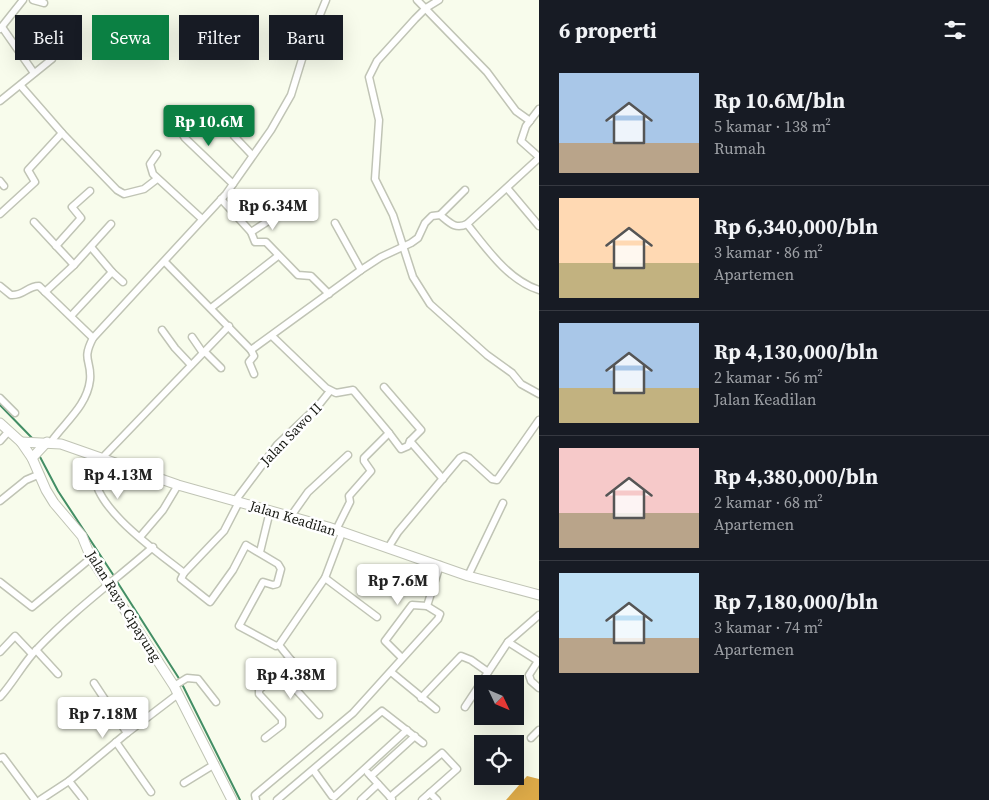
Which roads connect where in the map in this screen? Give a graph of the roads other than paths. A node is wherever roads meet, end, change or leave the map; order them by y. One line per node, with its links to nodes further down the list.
1 (21, 0): 8 (street)
2 (33, 0): 6 (street)
3 (326, 0): 19 (street)
4 (417, 0): 7 (street)
5 (439, 0): 7 (street)
6 (44, 3)
7 (426, 8): 16 (street); 41 (street)
8 (1, 28): 10 (street)
9 (51, 60): 10 (street)
10 (34, 73): 11 (street)
11 (21, 86): 12 (street); 17 (street)
12 (0, 101)
13 (539, 109): 16 (street)
14 (222, 110): 19 (street)
15 (174, 121): 24 (street)
16 (530, 121): 20 (street)
17 (62, 133): 23 (street); 30 (street)
18 (157, 154): 23 (street)
19 (252, 155): 24 (street)
20 (539, 158): 21 (street)
21 (533, 165): 22 (street); 25 (street)
22 (539, 170)
23 (157, 179): 32 (street)
24 (233, 184): 28 (street)
25 (507, 188): 36 (street); 37 (street)
26 (465, 190): 31 (street)
27 (90, 191): 39 (street)
28 (221, 199): 32 (street); 38 (street)
29 (284, 211): 38 (street)
30 (0, 214)
31 (440, 215): 36 (street); 41 (street)
32 (202, 219): 43 (street)
33 (34, 222): 39 (street)
34 (335, 223): 45 (street)
35 (111, 224): 40 (street)
36 (467, 224): 49 (street)
37 (539, 226)
38 (251, 232): 42 (street)
39 (56, 246): 44 (street)
40 (91, 248): 44 (street); 46 (street)
41 (404, 248): 45 (street); 66 (street)
42 (278, 256): 51 (street); 52 (street)
43 (165, 262): 52 (street); 57 (street)
44 (74, 265): 50 (street)
45 (361, 270): 51 (street)
46 (112, 272): 47 (street); 53 (street)
47 (123, 282)
48 (0, 286): 50 (street)
49 (539, 290)
50 (45, 292): 53 (street)
51 (329, 294): 56 (street)
52 (211, 308): 54 (street)
53 (71, 316): 57 (street)
54 (229, 326): 59 (street); 60 (street)
55 (162, 330): 61 (street)
56 (272, 336): 59 (street); 65 (street)
57 (93, 338): 76 (street)
58 (192, 338): 60 (street)
59 (251, 350): 63 (street)
60 (204, 352): 61 (street); 62 (street)
61 (191, 365): 79 (street)
62 (221, 368)
63 (254, 374)
64 (384, 387): 74 (street)
65 (330, 390): 72 (street); 84 (street, Jalan Sawo II)
66 (539, 394)
67 (0, 398): 68 (street)
68 (16, 413)
69 (539, 420): 81 (street)
70 (0, 423): 71 (main road, Jalan Raya Cipayung)
71 (9, 431): 73 (street); 75 (main road, Jalan Raya Cipayung)
72 (388, 433): 74 (street); 88 (street)
73 (0, 441)
74 (410, 441): 81 (street)
75 (25, 442): 76 (main road, Jalan Keadilan); 77 (main road, Jalan Raya Cipayung)
76 (45, 443): 77 (main road); 79 (main road, Jalan Keadilan)
77 (34, 456): 80 (main road, Jalan Raya Cipayung)
78 (348, 456): 87 (street)
79 (102, 460): 82 (main road, Jalan Keadilan); 89 (street)
80 (40, 474): 83 (street); 93 (main road, Jalan Raya Cipayung)
81 (443, 479): 91 (street)
82 (178, 485): 84 (main road, Jalan Keadilan); 89 (street)
83 (0, 501)
84 (237, 502): 86 (main road, Jalan Keadilan); 95 (street, Jalan Sawo II)
85 (503, 504): 96 (street)
86 (270, 511): 87 (main road, Jalan Keadilan); 92 (street)
87 (291, 516): 88 (main road, Jalan Keadilan)
88 (339, 531): 91 (main road, Jalan Keadilan); 97 (street)
89 (140, 537): 90 (street)
90 (152, 547): 95 (street); 99 (street)
91 (388, 548): 94 (main road, Jalan Keadilan)
92 (260, 552): 95 (street); 105 (street)
93 (92, 558): 98 (street); 99 (main road, Jalan Raya Cipayung)
94 (440, 565): 96 (main road, Jalan Keadilan); 101 (street)
95 (184, 573)
96 (468, 576): 100 (main road, Jalan Keadilan)
97 (325, 578): 102 (street); 105 (street)
98 (0, 582)
99 (110, 583): 107 (street); 116 (main road, Jalan Raya Cipayung)
100 (539, 595)
101 (427, 606): 108 (street); 108 (street)
102 (377, 617)
103 (537, 617): 104 (street)
104 (508, 642): 112 (street); 117 (street)
105 (279, 645): 109 (street)
106 (0, 652): 107 (street)
107 (34, 652): 113 (street); 118 (street)
108 (402, 658): 111 (street)
109 (291, 660): 110 (street); 114 (street)
110 (279, 671): 123 (street); 128 (street)
111 (391, 672): 119 (street); 147 (street)
112 (488, 672): 119 (street); 121 (street)
113 (58, 674)
114 (311, 679)
115 (94, 683): 126 (street)
116 (176, 688): 120 (street); 126 (street); 133 (main road, Jalan Raya Cipayung)
117 (539, 688)
118 (0, 697)
119 (421, 698): 122 (street)
120 (216, 702)
121 (465, 707)
122 (436, 709)
123 (320, 715)
124 (407, 730): 127 (street); 134 (street); 135 (street)
125 (539, 730): 129 (street)
126 (127, 733): 130 (street)
127 (415, 736): 131 (street); 136 (street)
128 (265, 738)
129 (531, 738)
130 (116, 742): 137 (street); 140 (street)
131 (423, 743)
132 (0, 758): 143 (street)
133 (215, 764): 138 (street); 146 (main road, Jalan Raya Cipayung)
134 (365, 769): 135 (street); 136 (street)
135 (314, 771): 148 (street)
136 (371, 776): 139 (street)
137 (69, 781): 144 (street); 145 (street)
138 (184, 783)
139 (378, 784): 142 (street); 149 (street)
140 (152, 792)
141 (430, 793): 142 (street); 150 (street); 151 (street)
142 (391, 798)
143 (35, 800)
144 (40, 800)
145 (84, 800)
146 (232, 800)
147 (256, 800)
148 (278, 800)
149 (361, 800)
150 (422, 800)
151 (437, 800)

